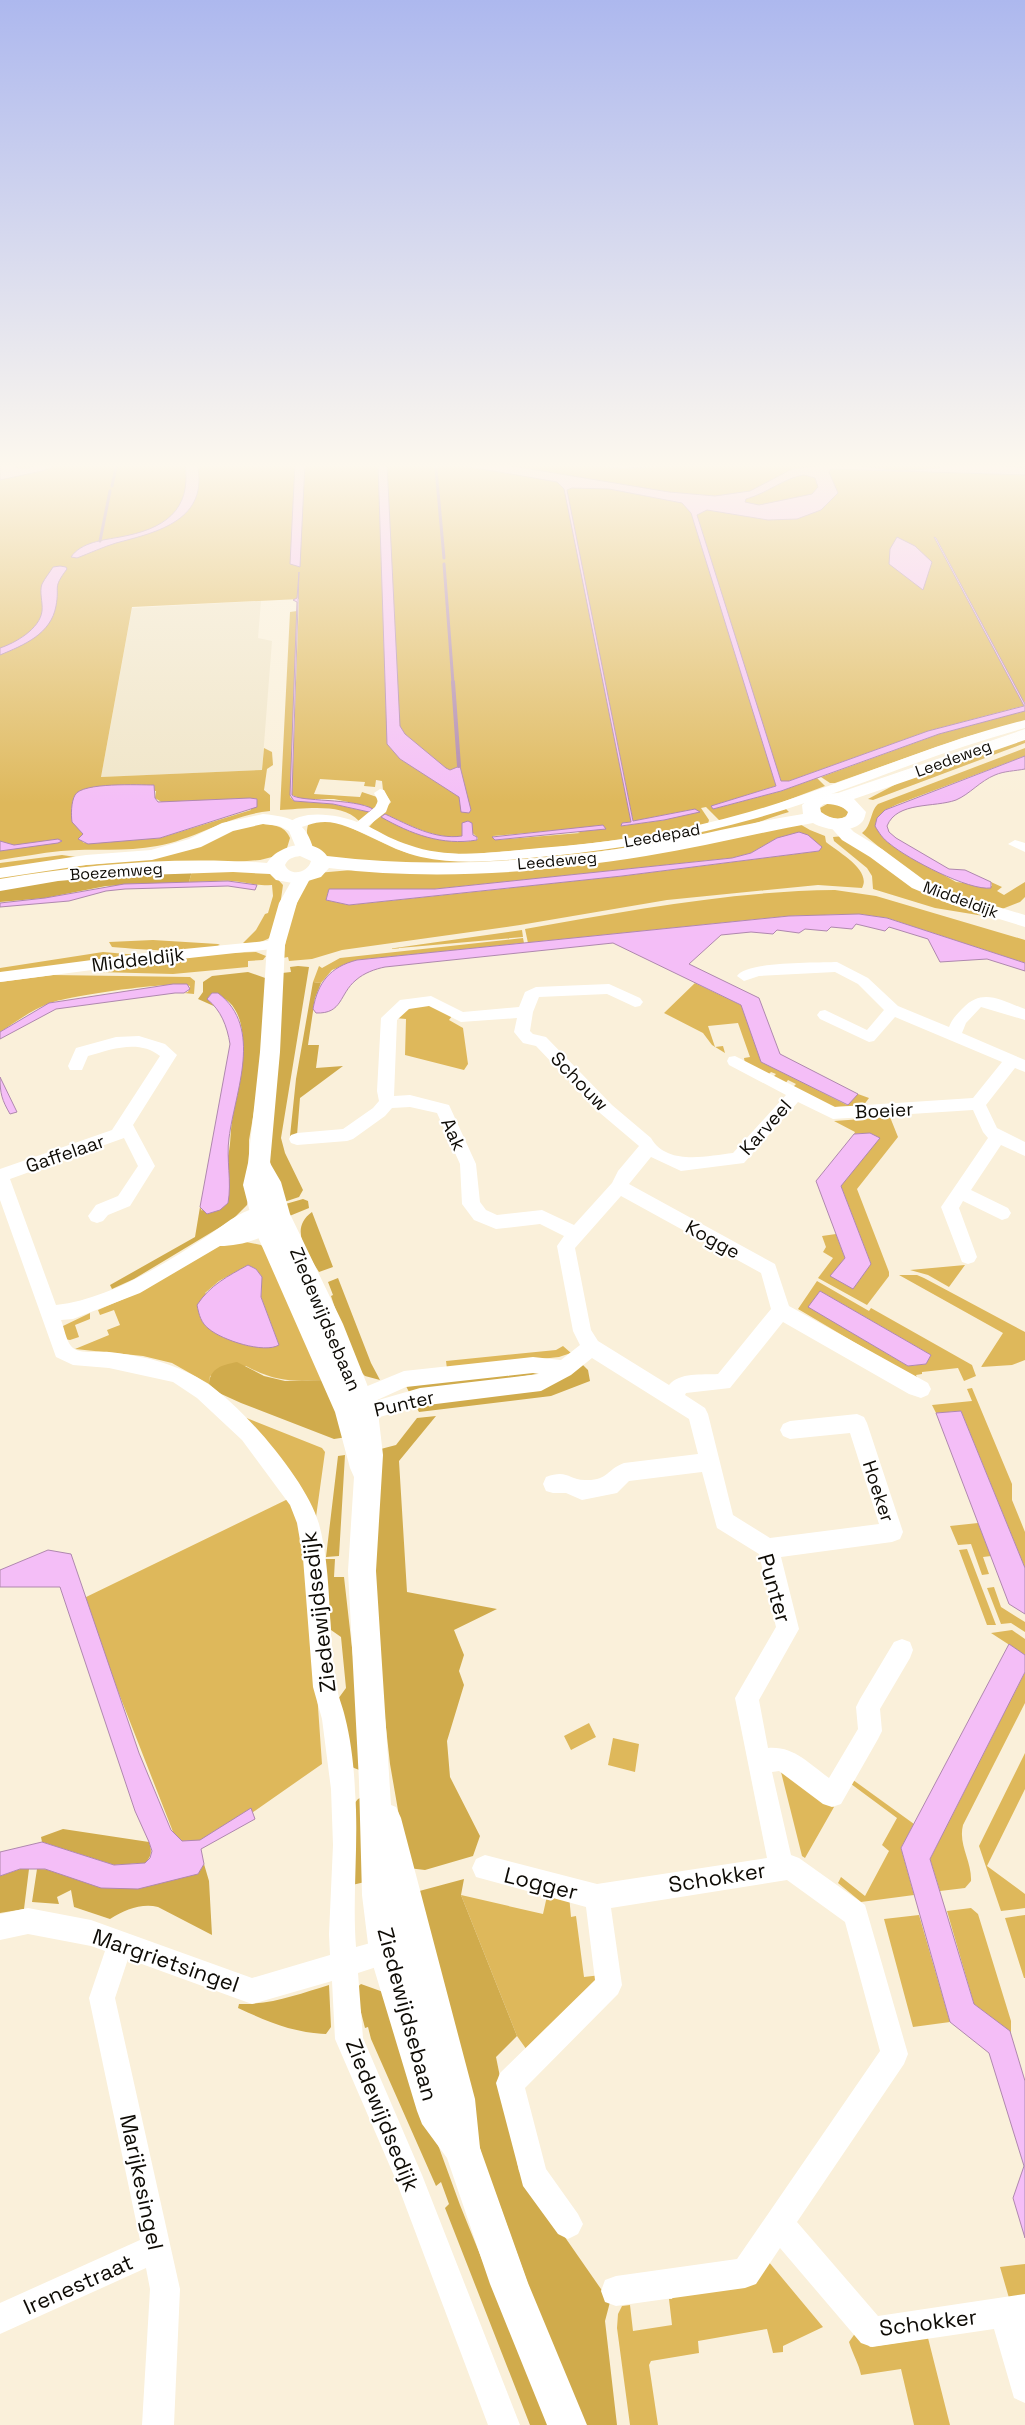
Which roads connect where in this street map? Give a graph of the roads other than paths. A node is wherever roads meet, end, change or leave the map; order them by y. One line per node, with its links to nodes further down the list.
1 (1025, 724): 6 (street, Leedepad)
2 (1025, 734): 5 (main road, Leedeweg)
3 (380, 793): 6 (street)
4 (813, 813): 5 (main road); 5 (main road); 8 (main road, Leedeweg)
5 (845, 813): 11 (street, Middeldijk)
6 (360, 826): 7 (street, Leedepad)
7 (295, 829): 8 (street); 9 (street)
8 (297, 865): 10 (main road, Boezemweg); 12 (street, Ziedewijdsebaan)
9 (0, 873)
10 (0, 885)
11 (1025, 921)
12 (275, 960): 14 (street, Middeldijk); 37 (street, Ziedewijdsebaan)
13 (744, 976): 16 (street)
14 (0, 977)
15 (635, 1002): 17 (street)
16 (893, 1010): 18 (street); 20 (street)
17 (525, 1012): 25 (street); 30 (street, Schouw)
18 (825, 1015)
19 (1025, 1015): 20 (street)
20 (953, 1035): 22 (street)
21 (735, 1061): 24 (street)
22 (1019, 1063): 26 (street)
23 (76, 1066): 27 (street, Gaffelaar)
24 (795, 1094): 26 (street, Boeier); 30 (street, Karveel)
25 (387, 1102): 29 (street); 38 (street, Aak)
26 (978, 1104): 28 (street)
27 (124, 1124): 32 (street, Gaffelaar); 36 (street, Gaffelaar)
28 (998, 1136): 31 (street); 34 (street)
29 (297, 1139)
30 (649, 1149): 33 (street)
31 (1025, 1150)
32 (0, 1176): 41 (street, Ziedewijdsedijk)
33 (619, 1187): 38 (street); 40 (street, Kogge)
34 (960, 1192): 35 (street); 39 (street)
35 (1002, 1213)
36 (97, 1216)
37 (268, 1218): 41 (street); 45 (street, Ziedewijdsebaan)
38 (575, 1234): 42 (street)
39 (968, 1256)
40 (781, 1311): 43 (street); 44 (street)
41 (50, 1314): 53 (street, Ziedewijdsedijk)
42 (591, 1347): 44 (street, Punter); 45 (street, Punter)
43 (921, 1389)
44 (671, 1397): 47 (street, Punter)
45 (357, 1407): 52 (street, Ziedewijdsebaan)
46 (790, 1430): 49 (street, Hoeker)
47 (710, 1462): 48 (street); 49 (street, Punter)
48 (553, 1484)
49 (768, 1548): 51 (street, Punter)
50 (902, 1650): 51 (street)
51 (758, 1762): 54 (street, Punter)
52 (375, 1781): 53 (street); 59 (street, Ziedewijdsebaan)
53 (343, 1788): 60 (street, Ziedewijdsedijk)
54 (781, 1867): 56 (street, Schokker); 62 (street, Schokker)
55 (485, 1868): 56 (street, Logger)
56 (597, 1897): 61 (street)
57 (0, 1927): 58 (street, Margrietsingel)
58 (120, 1945): 60 (street, Margrietsingel); 63 (street, Marijkesingel)
59 (401, 1947): 60 (street, Margrietsingel); 70 (street, Ziedewijdsebaan)
60 (343, 1966): 69 (street, Ziedewijdsedijk)
61 (568, 2224)
62 (779, 2224): 64 (street, Schokker); 65 (street, Schokker)
63 (156, 2248): 66 (street, Irenestraat); 68 (street, Marijkesingel)
64 (616, 2291)
65 (1015, 2310): 67 (street)
66 (0, 2319)
67 (1025, 2386)
68 (158, 2425)
69 (504, 2425)
70 (567, 2425)

